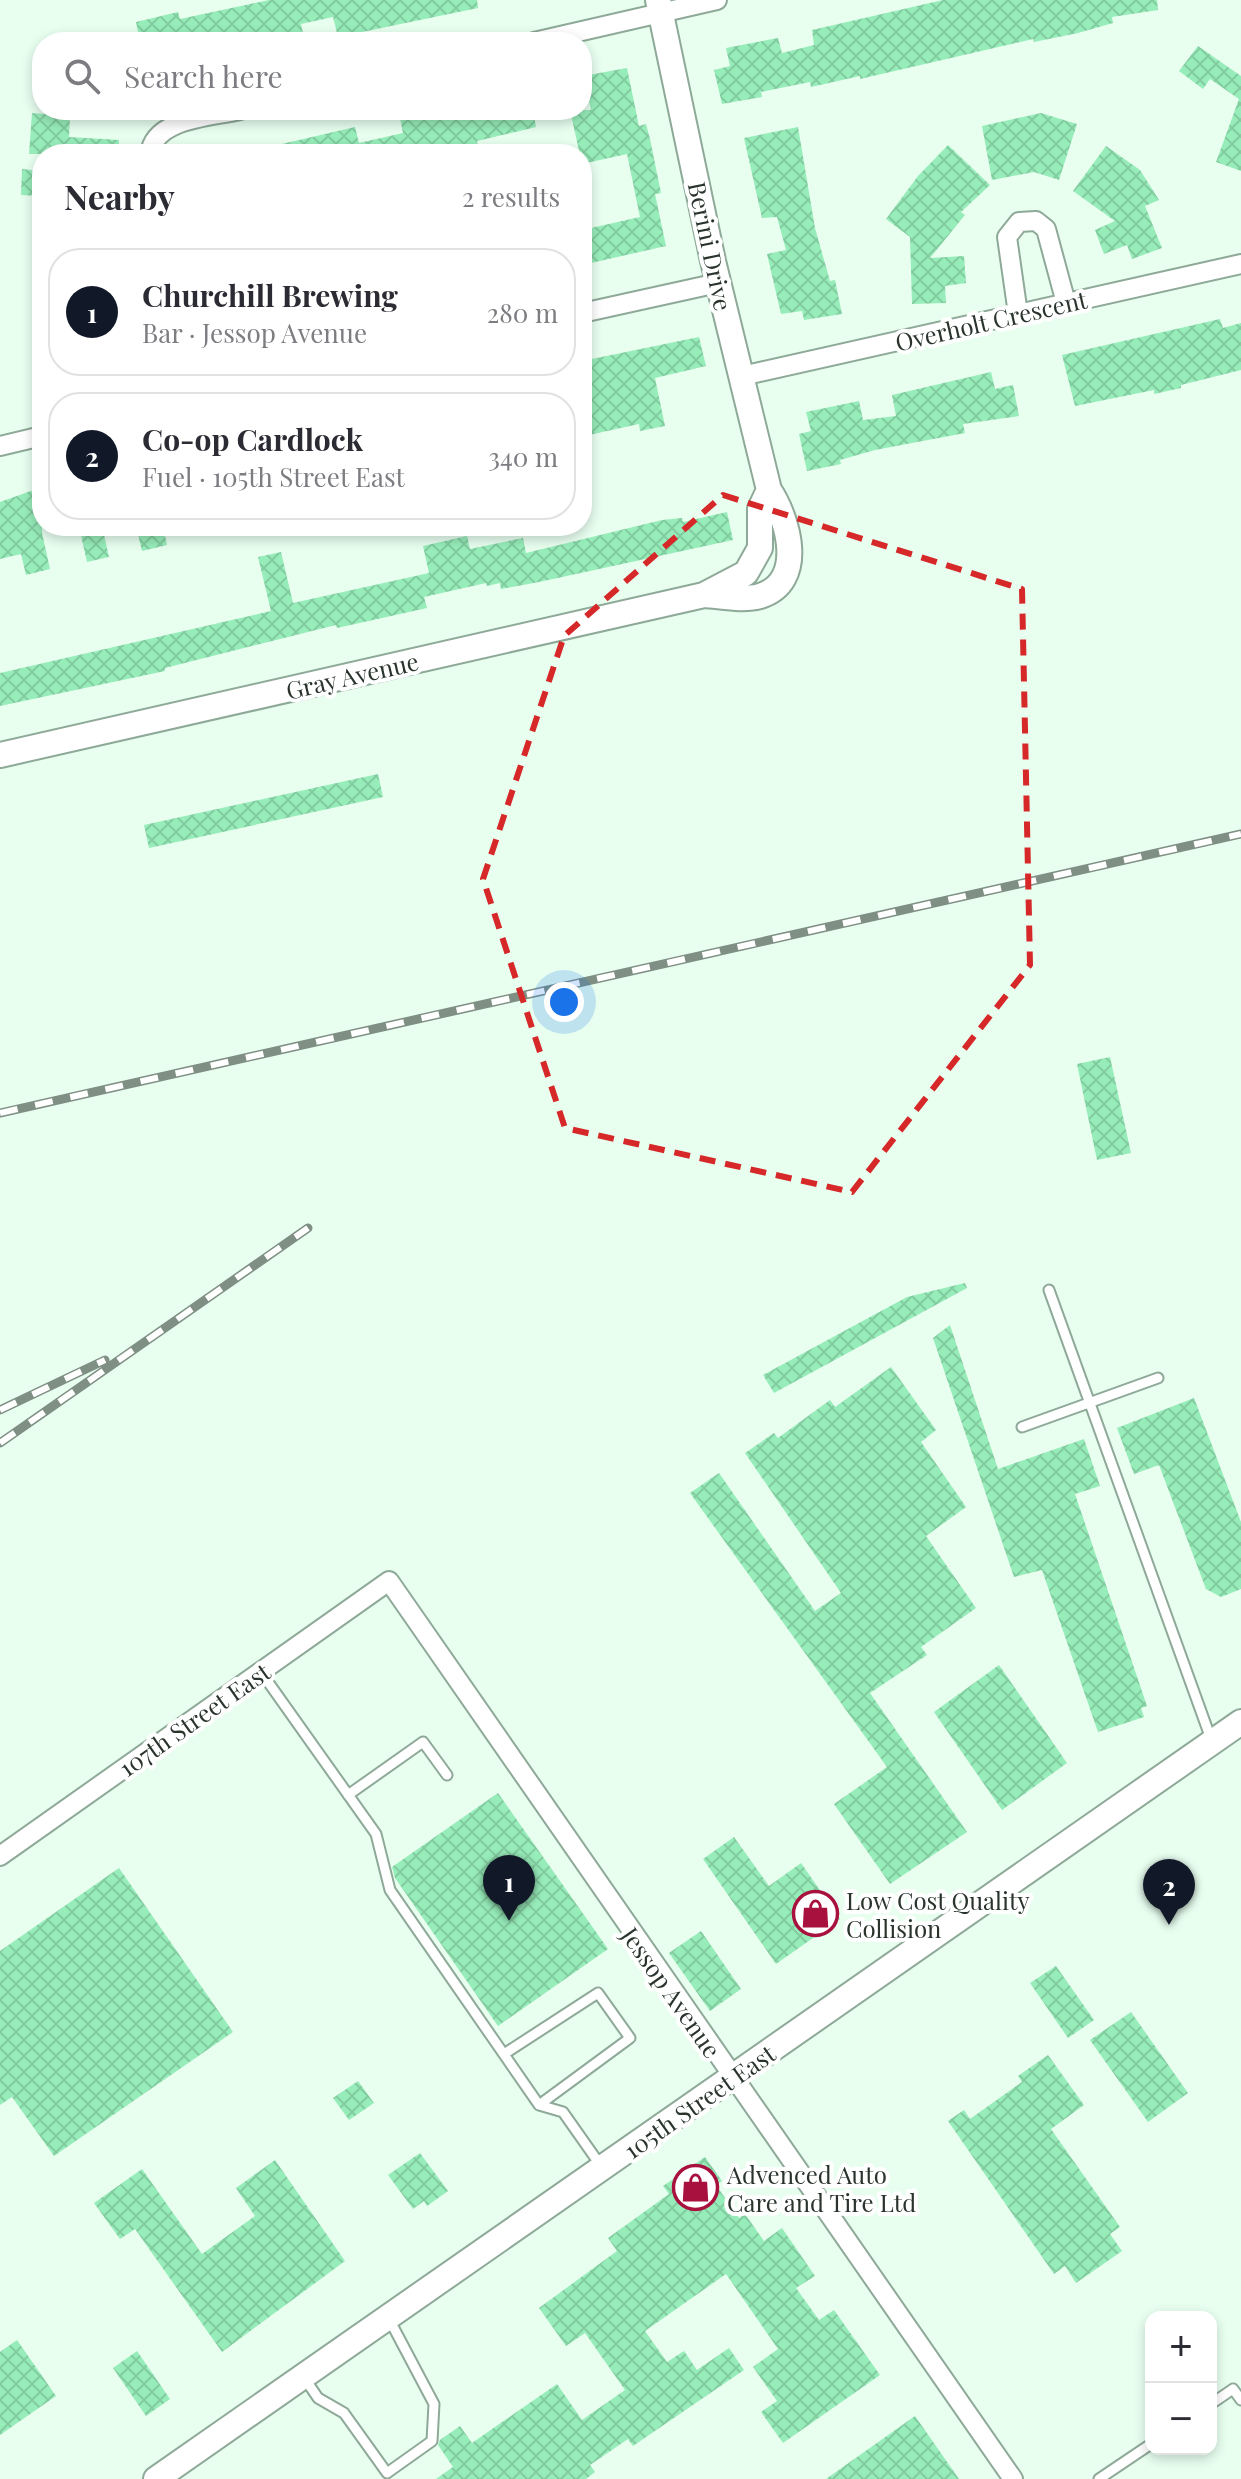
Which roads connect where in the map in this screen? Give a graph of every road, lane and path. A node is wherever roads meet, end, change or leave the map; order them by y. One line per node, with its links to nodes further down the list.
1 (717, 0): 2 (street)
2 (660, 6): 3 (street); 7 (street, Berini Drive)
3 (569, 32)
4 (198, 120): 5 (street)
5 (151, 144)
6 (1241, 264): 8 (street, Overholt Crescent)
7 (718, 283): 9 (street); 11 (street, Berini Drive)
8 (1066, 303): 10 (street, Overholt Crescent); 10 (street)
9 (592, 311)
10 (1018, 314): 11 (street, Overholt Crescent)
11 (742, 376): 14 (street, Berini Drive)
12 (32, 438): 13 (street)
13 (0, 446)
14 (769, 490): 15 (street, Gray Avenue); 15 (street, Gray Avenue)
15 (704, 595): 16 (street, Gray Avenue)
16 (0, 755)
17 (1049, 1290): 19 (lane)
18 (1158, 1378): 19 (lane)
19 (1089, 1404): 20 (lane); 24 (lane)
20 (1022, 1427)
21 (389, 1581): 22 (street, 107th Street East); 29 (street, Jessop Avenue)
22 (261, 1672): 26 (lane); 27 (street, 107th Street East)
23 (1241, 1722): 24 (street, 105th Street East)
24 (1213, 1742): 29 (street, 105th Street East)
25 (447, 1775): 26 (lane)
26 (348, 1795): 28 (lane)
27 (0, 1856)
28 (504, 2054): 30 (lane); 30 (lane)
29 (732, 2078): 31 (street, 105th Street East); 38 (street, Jessop Avenue)
30 (539, 2105): 31 (lane)
31 (602, 2168): 32 (street, 105th Street East)
32 (388, 2317): 33 (street, 105th Street East); 33 (lane)
33 (303, 2376): 37 (street, 105th Street East)
34 (1217, 2400): 35 (lane)
35 (1241, 2400)
36 (1145, 2448): 39 (lane)
37 (156, 2479)
38 (1013, 2479)
39 (1099, 2479)

